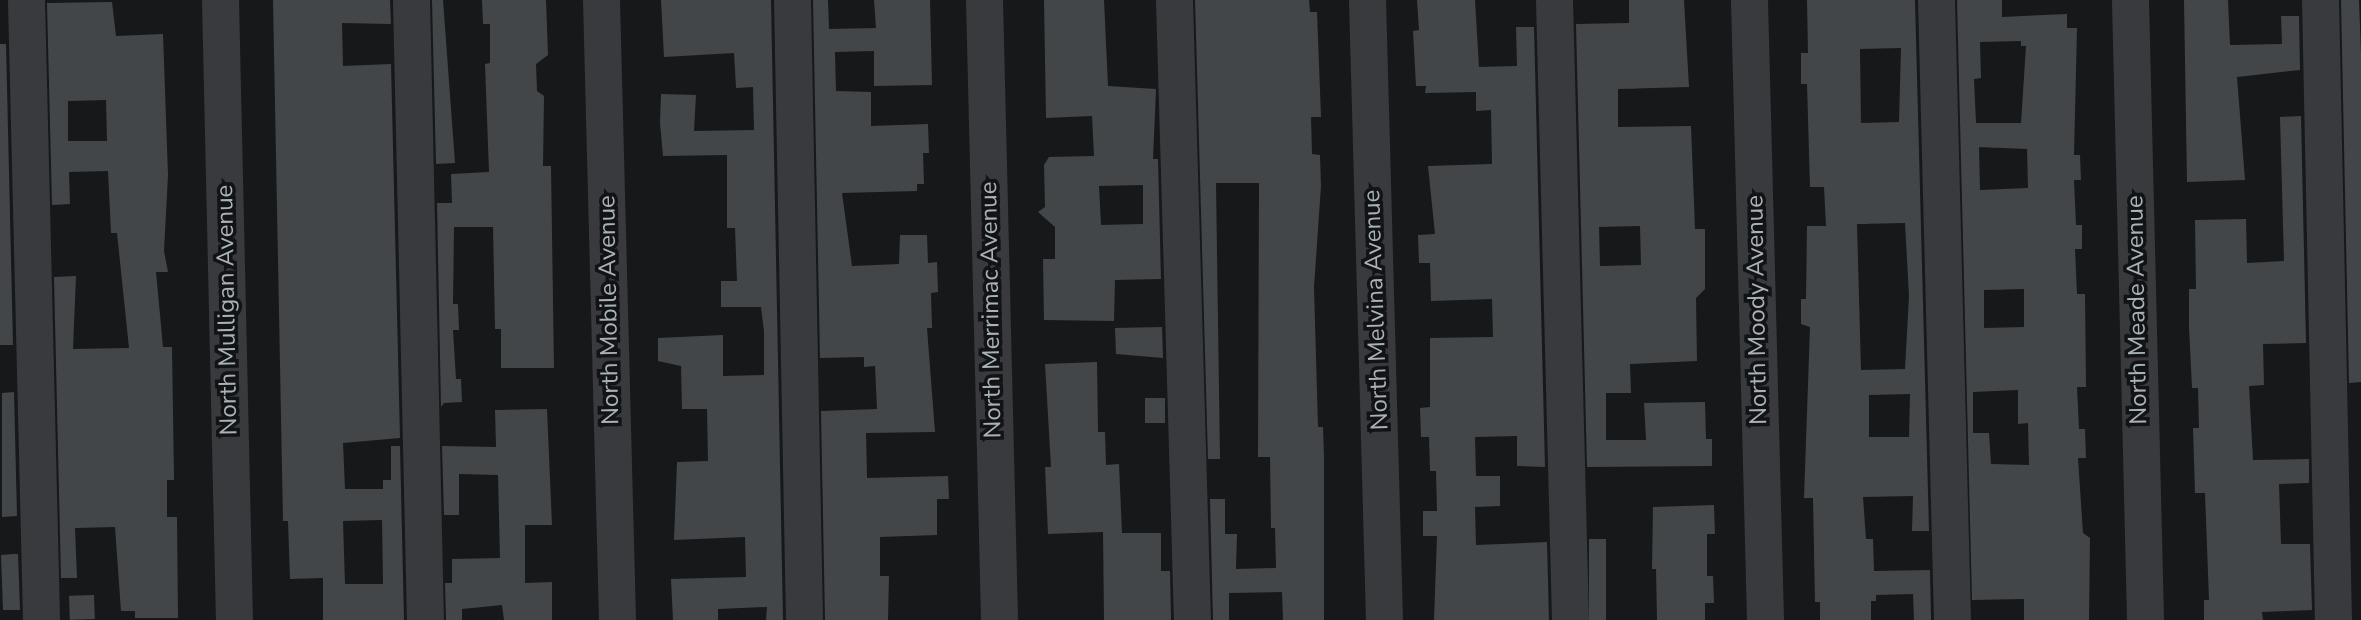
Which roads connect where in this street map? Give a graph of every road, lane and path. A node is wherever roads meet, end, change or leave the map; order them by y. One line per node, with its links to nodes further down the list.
1 (26, 0): 14 (street)
2 (220, 0): 15 (street, North Mulligan Avenue)
3 (411, 0): 16 (street)
4 (601, 0): 17 (street, North Mobile Avenue)
5 (792, 0): 18 (street)
6 (984, 0): 19 (street, North Merrimac Avenue)
7 (1174, 0): 20 (street)
8 (1367, 0): 21 (street, North Melvina Avenue)
9 (1554, 0): 22 (street)
10 (1749, 0): 23 (street, North Moody Avenue)
11 (1936, 0): 24 (street)
12 (2130, 0): 25 (street, North Meade Avenue)
13 (2320, 0): 26 (street)
14 (41, 620)
15 (234, 620)
16 (425, 620)
17 (617, 620)
18 (804, 620)
19 (999, 620)
20 (1192, 620)
21 (1384, 620)
22 (1570, 620)
23 (1765, 620)
24 (1952, 620)
25 (2145, 620)
26 (2333, 620)

